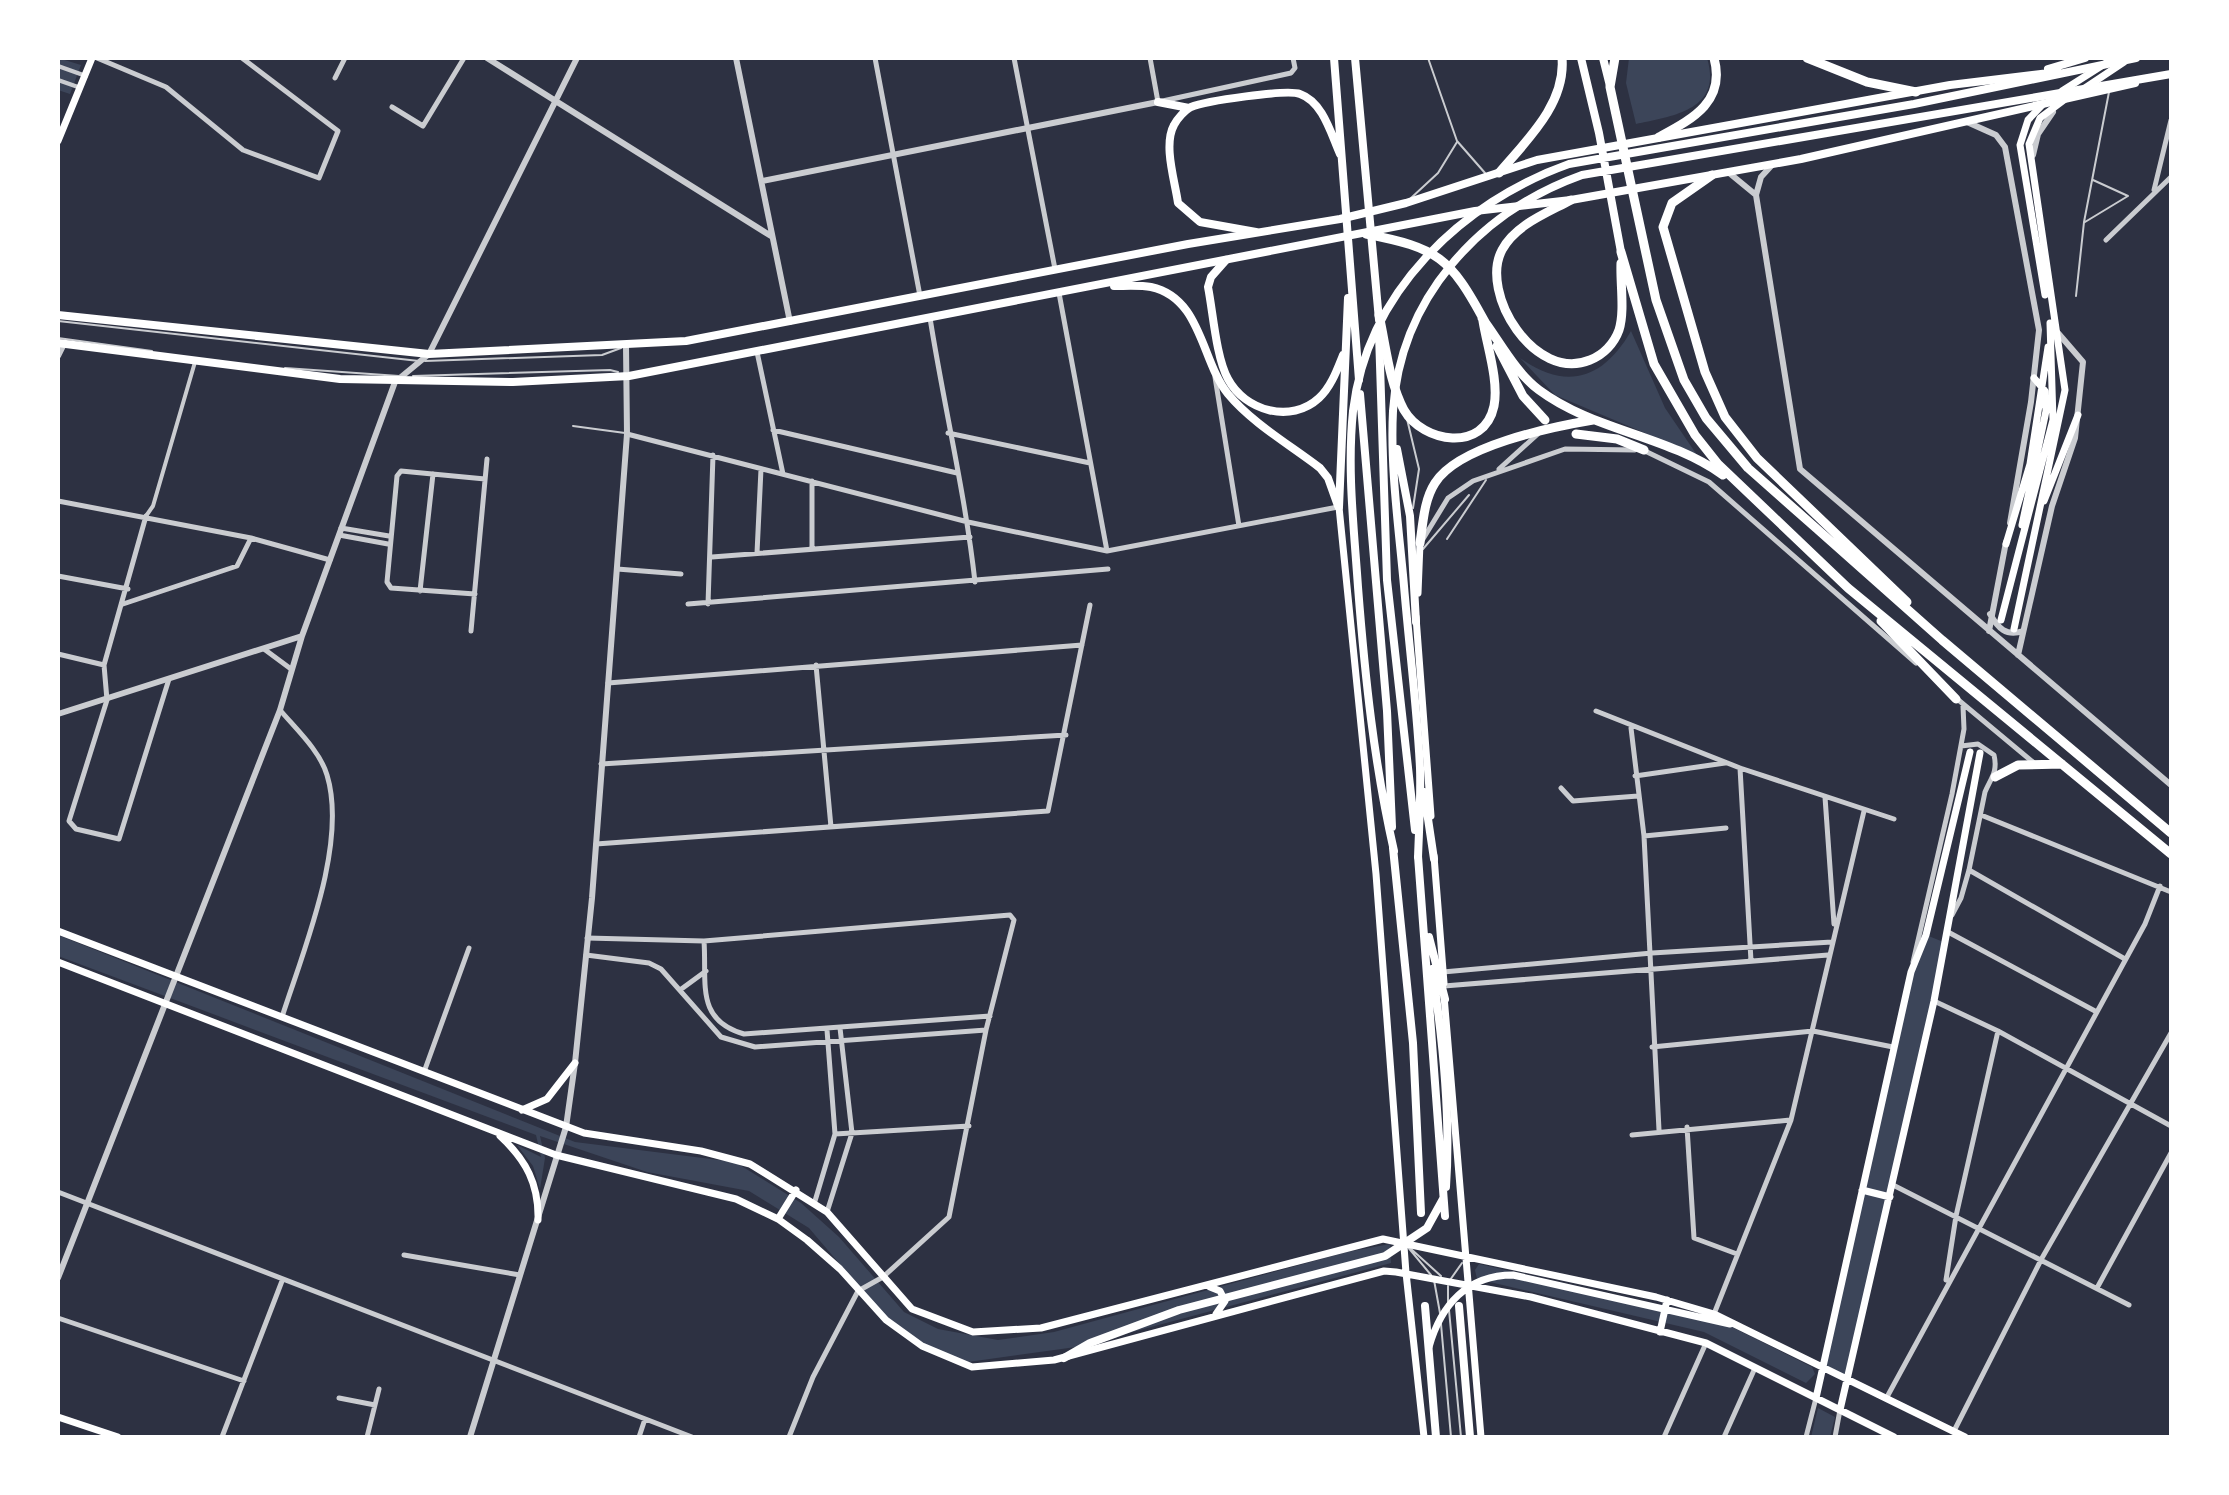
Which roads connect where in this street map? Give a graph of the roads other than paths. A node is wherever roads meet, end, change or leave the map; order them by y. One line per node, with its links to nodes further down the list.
1 (95, 58): 2 (street); 30 (main road)
2 (242, 58)
3 (345, 58): 31 (street)
4 (464, 58): 42 (street)
5 (487, 58): 39 (street)
6 (577, 58): 39 (street)
7 (736, 58): 59 (street)
8 (875, 58): 50 (street)
9 (1014, 58): 46 (street)
10 (1150, 58): 40 (street)
11 (1293, 58): 40 (street)
12 (1334, 58): 51 (main road)
13 (1355, 58): 77 (main road)
14 (1428, 58): 49 (lane)
15 (1562, 58): 54 (highway)
16 (1581, 58): 69 (main road)
17 (1603, 58): 35 (main road)
18 (1615, 58): 35 (highway)
19 (1714, 58): 47 (highway)
20 (1807, 58): 38 (highway)
21 (2085, 58): 28 (main road)
22 (2114, 58): 82 (main road)
23 (2129, 58): 112 (main road)
24 (2136, 58): 27 (main road)
25 (58, 66): 26 (street)
26 (73, 71): 30 (street); 34 (street)
27 (2075, 71): 28 (main road); 205 (main road)
28 (2031, 73): 38 (main road)
29 (2171, 74): 32 (main road)
30 (86, 76): 36 (main road)
31 (335, 78)
32 (2148, 79): 37 (main road); 189 (main road)
33 (58, 80): 34 (street)
34 (68, 84): 36 (street)
35 (1610, 87): 164 (highway)
36 (80, 88): 48 (main road)
37 (2110, 90): 41 (main road); 58 (lane)
38 (1916, 92): 47 (main road)
39 (555, 101): 67 (street); 89 (street)
40 (1158, 102): 43 (main road); 46 (street)
41 (2064, 102): 45 (main road); 82 (street)
42 (392, 107)
43 (1189, 108): 51 (main road); 65 (main road)
44 (2171, 120): 60 (street)
45 (1967, 122): 52 (main road); 88 (street)
46 (1028, 129): 50 (street); 71 (street)
47 (1659, 137): 54 (main road)
48 (58, 141)
49 (1457, 141): 56 (lane); 63 (lane)
50 (894, 156): 59 (street); 75 (street)
51 (1343, 163): 72 (main road)
52 (1772, 164): 53 (main road); 61 (street)
53 (1728, 172): 55 (main road); 61 (street)
54 (1499, 173): 56 (main road)
55 (1712, 175): 62 (main road); 164 (highway)
56 (1488, 177): 63 (main road)
57 (2171, 177): 60 (street)
58 (2092, 179): 64 (lane); 64 (lane)
59 (762, 181): 67 (street)
60 (2154, 191): 68 (street)
61 (1756, 195): 161 (street)
62 (1571, 200): 66 (main road); 69 (highway)
63 (1406, 203): 65 (main road)
64 (2084, 222): 76 (lane)
65 (1256, 232): 71 (main road)
66 (1366, 234): 70 (main road); 80 (highway)
67 (771, 236): 81 (street)
68 (2106, 240)
69 (1621, 252): 118 (highway)
70 (1226, 260): 73 (main road); 86 (main road)
71 (1056, 271): 75 (main road)
72 (1350, 281): 86 (main road); 205 (main road)
73 (1101, 285): 74 (main road); 91 (main road)
74 (1059, 293): 79 (main road); 109 (street)
75 (920, 296): 81 (main road)
76 (2076, 296)
77 (1379, 315): 95 (main road); 96 (highway)
78 (58, 318): 89 (main road)
79 (930, 318): 85 (main road); 103 (street)
80 (1482, 318): 96 (highway); 98 (highway); 99 (highway)
81 (790, 322): 84 (main road)
82 (2053, 327): 88 (street); 97 (street); 112 (main road); 136 (main road)
83 (60, 342): 87 (street); 90 (main road); 94 (lane)
84 (626, 346): 89 (main road); 92 (street)
85 (757, 352): 92 (main road); 101 (street)
86 (1343, 355): 121 (main road)
87 (58, 356)
88 (2037, 357): 93 (street)
89 (425, 358): 94 (street)
90 (195, 362): 94 (main road); 123 (street)
91 (1214, 373): 121 (main road); 126 (street)
92 (629, 376): 94 (main road); 104 (street)
93 (2034, 378): 134 (main road); 136 (street)
94 (398, 379): 127 (street)
95 (1379, 383): 158 (main road); 207 (main road)
96 (1404, 409): 122 (lane)
97 (2078, 415): 125 (main road); 162 (street)
98 (1545, 420)
99 (1597, 420): 102 (highway); 118 (highway)
100 (573, 426): 104 (lane)
101 (773, 430): 111 (street); 114 (street)
102 (1540, 432): 115 (street); 137 (highway)
103 (948, 433): 109 (street); 111 (street)
104 (627, 434): 107 (street); 143 (street)
105 (1576, 434): 106 (highway)
106 (1644, 450): 115 (street); 175 (street)
107 (713, 455): 110 (street); 141 (street)
108 (487, 459): 116 (street)
109 (1090, 463): 139 (street)
110 (761, 469): 114 (street); 140 (street)
111 (957, 473): 124 (street)
112 (2043, 473): 125 (main road); 134 (main road)
113 (433, 474): 116 (street); 129 (street); 150 (street)
114 (783, 474): 117 (street)
115 (1492, 474): 133 (lane); 137 (street)
116 (485, 479): 151 (street)
117 (812, 481): 124 (street); 138 (street)
118 (1747, 493): 148 (highway)
119 (1469, 495): 137 (lane)
120 (58, 501): 123 (street)
121 (1339, 507): 126 (street); 282 (main road)
122 (1413, 508)
123 (146, 516): 131 (street); 149 (street)
124 (968, 522): 130 (street); 139 (street)
125 (2035, 525): 159 (main road)
126 (1239, 526): 139 (street)
127 (340, 531): 128 (street); 132 (street); 142 (street)
128 (365, 532): 129 (street); 132 (street)
129 (389, 536): 135 (street)
130 (970, 537): 138 (street); 147 (street)
131 (251, 538): 142 (street); 152 (street)
132 (362, 539): 135 (street)
133 (1447, 539)
134 (2021, 543): 157 (main road)
135 (388, 544): 150 (street)
136 (2006, 544): 156 (street)
137 (1420, 548): 158 (main road)
138 (812, 549): 140 (street)
139 (1107, 551)
140 (757, 553): 141 (street)
141 (712, 557): 154 (street)
142 (330, 560): 163 (street)
143 (617, 569): 145 (street); 173 (street)
144 (1108, 569): 147 (street)
145 (681, 574)
146 (58, 576): 149 (street)
147 (975, 582): 154 (street)
148 (1848, 588): 175 (highway); 188 (highway)
149 (128, 589): 152 (street)
150 (420, 591): 151 (street)
151 (475, 594): 160 (street)
152 (123, 604): 169 (street)
153 (688, 604): 154 (street)
154 (708, 604)
155 (1090, 605): 165 (street)
156 (1990, 614): 161 (street); 162 (street)
157 (2001, 620)
158 (1416, 622): 208 (main road)
159 (2014, 629)
160 (471, 631)
161 (1989, 631): 168 (street)
162 (2023, 631): 168 (street)
163 (302, 636): 166 (street); 171 (street)
164 (1942, 640): 202 (highway)
165 (1082, 645): 170 (street); 180 (street)
166 (264, 649): 171 (street); 172 (street)
167 (58, 654): 169 (street)
168 (2018, 655): 193 (street)
169 (104, 665): 174 (street)
170 (816, 665): 173 (street); 182 (street)
171 (291, 669): 176 (street)
172 (169, 679): 174 (street); 174 (street)
173 (608, 683): 187 (street)
174 (107, 700): 178 (street)
175 (1960, 702): 181 (street); 186 (street)
176 (280, 710): 232 (street); 240 (street)
177 (1596, 711): 179 (street)
178 (58, 714)
179 (1631, 728): 185 (street); 191 (street)
180 (1066, 735): 182 (street); 200 (street)
181 (1961, 746): 192 (street); 231 (street)
182 (823, 750): 187 (street); 200 (street)
183 (1970, 752): 231 (main road)
184 (1980, 753): 212 (main road)
185 (1727, 763): 190 (street); 191 (street)
186 (2034, 763): 188 (highway); 192 (highway)
187 (601, 764): 204 (street)
188 (2062, 764): 206 (highway)
189 (1420, 767): 207 (main road); 208 (main road)
190 (1740, 768): 196 (street); 221 (street)
191 (1635, 776): 195 (street)
192 (1995, 777): 198 (street)
193 (2171, 785)
194 (1561, 788): 195 (street)
195 (1638, 796): 203 (street)
196 (1825, 797): 197 (street); 215 (street)
197 (1864, 811): 199 (street); 215 (street)
198 (1981, 815): 209 (street); 210 (street)
199 (1894, 819)
200 (831, 827): 204 (street)
201 (1726, 828): 203 (street)
202 (2171, 833)
203 (1644, 836): 222 (street)
204 (595, 844): 217 (street)
205 (1394, 851): 276 (main road)
206 (2171, 854)
207 (1418, 858): 213 (main road)
208 (1434, 859): 230 (main road)
209 (1969, 870): 212 (street); 225 (street)
210 (2160, 886): 211 (street); 225 (street)
211 (2171, 892)
212 (1951, 916): 216 (main road)
213 (1424, 917): 235 (main road); 277 (main road); 309 (main road)
214 (58, 931): 232 (main road)
215 (1834, 931): 219 (street)
216 (1948, 932): 236 (main road); 238 (street)
217 (587, 938): 218 (street); 223 (street)
218 (704, 941): 229 (street); 239 (street)
219 (1832, 942): 221 (street); 224 (street)
220 (469, 948): 253 (street)
221 (1750, 948): 222 (street); 226 (street)
222 (1652, 953): 228 (street); 230 (street)
223 (586, 955): 234 (street); 251 (street)
224 (1828, 955): 226 (street); 244 (street)
225 (2125, 959): 238 (street)
226 (1751, 961): 228 (street)
227 (58, 962): 237 (main road)
228 (1652, 968): 233 (street); 249 (street)
229 (706, 971): 234 (street); 242 (street)
230 (1443, 972): 233 (main road)
231 (1911, 972): 250 (main road)
232 (176, 976): 237 (street); 240 (main road)
233 (1444, 986): 235 (main road)
234 (680, 990): 248 (street)
235 (1445, 999): 285 (main road)
236 (1934, 1001): 245 (street); 268 (main road)
237 (168, 1004): 262 (main road); 274 (street)
238 (2095, 1011): 252 (street)
239 (990, 1016): 241 (street); 243 (street)
240 (282, 1017): 253 (main road)
241 (840, 1028): 242 (street); 247 (street)
242 (827, 1030): 248 (street)
243 (986, 1030): 247 (street); 257 (street)
244 (1813, 1031): 249 (street); 250 (street); 256 (street)
245 (1998, 1031): 252 (street); 278 (street)
246 (2171, 1033): 254 (street)
247 (842, 1041): 248 (street); 263 (street)
248 (828, 1044): 264 (street)
249 (1652, 1047): 261 (street)
250 (1893, 1047): 270 (main road)
251 (575, 1063): 255 (main road); 259 (street)
252 (2067, 1068): 254 (street); 281 (street)
253 (424, 1072): 255 (main road)
254 (2131, 1103): 258 (street); 286 (street)
255 (521, 1110): 259 (main road)
256 (1791, 1120): 260 (street); 283 (street)
257 (969, 1126): 263 (street); 289 (street)
258 (2171, 1126)
259 (566, 1127): 267 (street); 269 (main road)
260 (1687, 1127): 261 (street); 283 (street)
261 (1659, 1130): 265 (street)
262 (495, 1132): 267 (main road); 280 (main road)
263 (852, 1133): 264 (street); 275 (street)
264 (835, 1134): 273 (street)
265 (1632, 1135)
266 (2171, 1153): 296 (street)
267 (556, 1155): 279 (main road); 280 (street)
268 (1893, 1185): 272 (main road); 278 (street)
269 (796, 1190): 273 (main road); 279 (main road)
270 (1862, 1190): 272 (main road); 311 (main road)
271 (58, 1192): 274 (street)
272 (1890, 1197): 313 (main road)
273 (815, 1201): 275 (main road)
274 (89, 1204): 290 (street); 292 (street)
275 (827, 1212): 289 (main road)
276 (1421, 1213)
277 (1445, 1216)
278 (1956, 1216): 281 (street); 294 (street)
279 (778, 1219): 298 (main road)
280 (538, 1220): 288 (street)
281 (1978, 1227): 286 (street); 294 (street)
282 (1404, 1242): 285 (main road); 287 (main road); 291 (lane); 293 (lane); 297 (main road)
283 (1737, 1254): 303 (street)
284 (404, 1255): 288 (street)
285 (1468, 1255): 293 (lane); 295 (main road); 299 (main road)
286 (2042, 1258): 296 (street); 323 (street)
287 (1406, 1273): 291 (main road); 304 (main road); 331 (main road)
288 (520, 1275): 310 (street)
289 (883, 1277): 297 (main road); 298 (street)
290 (58, 1278)
291 (1434, 1279): 293 (main road); 333 (lane)
292 (282, 1281): 310 (street); 314 (street)
293 (1448, 1282): 295 (main road); 334 (lane)
294 (1946, 1285): 316 (street)
295 (1469, 1287): 307 (main road); 336 (main road)
296 (2097, 1288): 300 (street)
297 (1193, 1289): 304 (main road)
298 (858, 1291): 309 (main road); 330 (street)
299 (1667, 1300): 303 (main road); 307 (main road)
300 (2129, 1305)
301 (1425, 1306): 332 (main road)
302 (1459, 1306): 335 (main road)
303 (1714, 1314): 306 (main road)
304 (1210, 1317): 309 (main road)
305 (58, 1318): 314 (street)
306 (1736, 1324): 311 (main road); 332 (main road)
307 (1660, 1332): 308 (main road)
308 (1706, 1343): 312 (main road); 337 (street)
309 (1064, 1358)
310 (492, 1360): 322 (street); 327 (street)
311 (1823, 1366): 313 (main road); 318 (main road)
312 (1755, 1368): 318 (main road); 338 (street)
313 (1847, 1377): 316 (main road); 320 (main road)
314 (244, 1381): 325 (street)
315 (379, 1389): 319 (street)
316 (1887, 1397): 323 (main road)
317 (339, 1398): 319 (street)
318 (1816, 1398): 320 (main road); 339 (street)
319 (375, 1405): 326 (street)
320 (1840, 1410): 340 (street); 341 (main road)
321 (58, 1417): 324 (main road)
322 (645, 1419): 328 (street); 329 (street)
323 (1954, 1431): 342 (main road)
324 (118, 1437)
325 (222, 1437)
326 (367, 1437)
327 (470, 1437)
328 (639, 1437)
329 (692, 1437)
330 (789, 1437)
331 (1424, 1437)
332 (1435, 1437)
333 (1451, 1437)
334 (1461, 1437)
335 (1470, 1437)
336 (1481, 1437)
337 (1664, 1437)
338 (1724, 1437)
339 (1806, 1437)
340 (1835, 1437)
341 (1894, 1437)
342 (1965, 1437)

